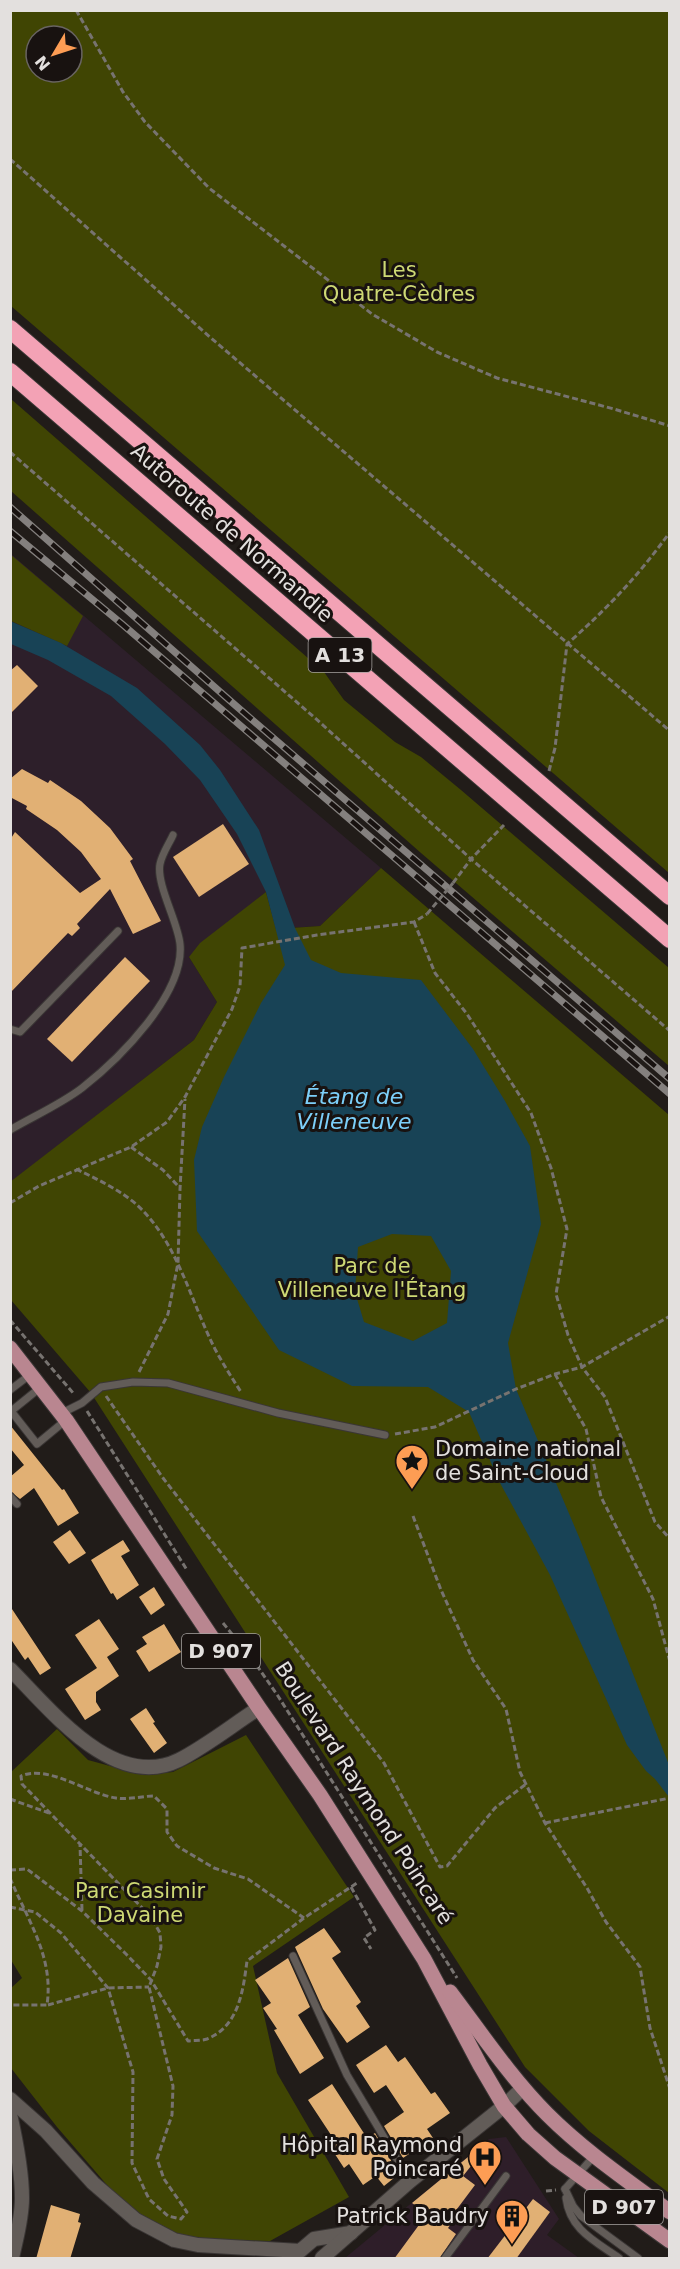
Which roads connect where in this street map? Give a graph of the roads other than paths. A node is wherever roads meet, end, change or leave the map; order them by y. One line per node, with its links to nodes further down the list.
1 (10, 329): 4 (highway, Autoroute de Normandie / A 13)
2 (10, 372): 6 (highway, Autoroute de Normandie / A 13)
3 (173, 835): 8 (lane)
4 (669, 896)
5 (118, 931): 7 (lane)
6 (669, 939)
7 (10, 1029)
8 (10, 1130)
9 (10, 1348): 10 (main road, Boulevard Raymond Poincaré / D 907)
10 (31, 1374): 11 (main road, Boulevard Raymond Poincaré / D 907); 12 (lane)
11 (41, 1387): 13 (lane); 14 (main road, Boulevard Raymond Poincaré / D 907)
12 (10, 1390)
13 (11, 1411): 14 (lane)
14 (64, 1417): 15 (lane); 19 (main road, Boulevard Raymond Poincaré / D 907)
15 (385, 1436)
16 (10, 1496): 17 (lane)
17 (17, 1504)
18 (10, 1670): 19 (street)
19 (259, 1708): 21 (main road, Boulevard Raymond Poincaré / D 907)
20 (292, 1956): 29 (lane)
21 (424, 1959): 22 (main road, Boulevard Raymond Poincaré / D 907); 24 (main road, Boulevard Raymond Poincaré / D 907)
22 (523, 2088): 24 (street); 26 (main road, Boulevard Raymond Poincaré / D 907)
23 (10, 2098): 34 (street)
24 (504, 2106): 27 (main road, Boulevard Raymond Poincaré / D 907); 29 (street)
25 (10, 2114): 35 (street)
26 (594, 2156): 27 (lane); 31 (main road, Boulevard Raymond Poincaré / D 907)
27 (577, 2174): 30 (lane); 33 (main road, Boulevard Raymond Poincaré / D 907)
28 (506, 2176): 37 (lane)
29 (410, 2181): 32 (street)
30 (565, 2189): 38 (lane); 39 (lane)
31 (669, 2212)
32 (351, 2233): 34 (street); 36 (street)
33 (669, 2241)
34 (302, 2255)
35 (12, 2259)
36 (322, 2259)
37 (445, 2259)
38 (619, 2259)
39 (638, 2259)

